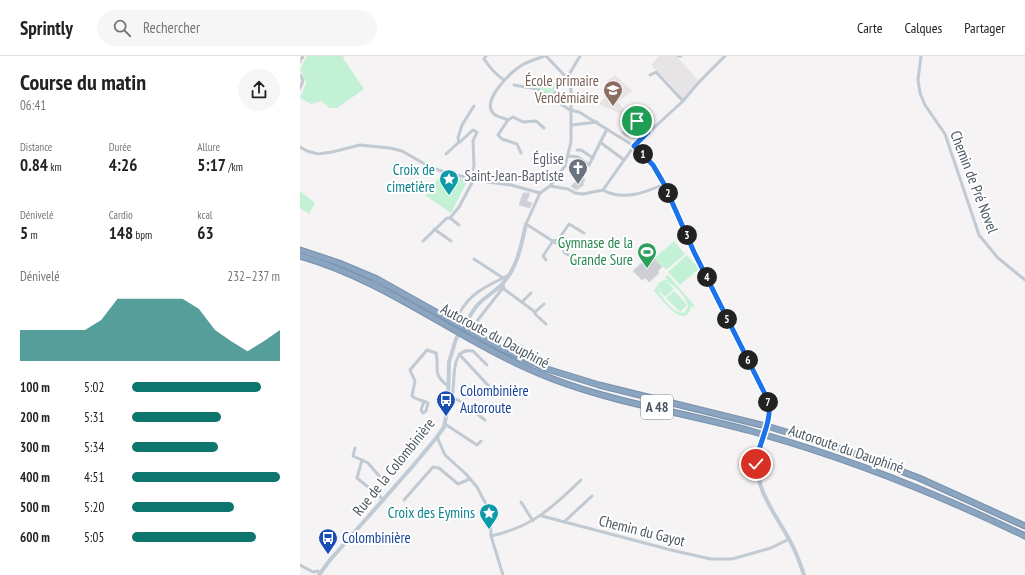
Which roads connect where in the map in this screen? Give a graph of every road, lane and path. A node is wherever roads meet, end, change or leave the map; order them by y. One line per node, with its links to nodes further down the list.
1 (486, 56): 9 (street)
2 (545, 56): 8 (street); 9 (street)
3 (580, 56): 8 (street)
4 (725, 56): 13 (street)
5 (921, 56): 51 (street, Chemin de Pré Novel)
6 (300, 75): 11 (street)
7 (650, 75): 13 (street)
8 (567, 78): 12 (street); 15 (street)
9 (504, 80): 17 (street)
10 (514, 86): 12 (street)
11 (300, 88)
12 (551, 98): 15 (street)
13 (683, 101): 22 (street)
14 (474, 106): 23 (street)
15 (569, 109): 18 (street); 19 (street)
16 (622, 115): 22 (street)
17 (508, 120): 20 (street); 28 (street)
18 (597, 122): 19 (street); 21 (street)
19 (572, 125): 30 (street)
20 (544, 128)
21 (607, 129): 24 (street); 25 (street)
22 (648, 132): 25 (street)
23 (459, 142): 29 (street); 33 (street)
24 (600, 142): 31 (street); 32 (street)
25 (634, 146): 32 (street); 34 (street)
26 (300, 147): 33 (street)
27 (577, 150): 31 (street)
28 (521, 153)
29 (446, 154)
30 (568, 156): 31 (street); 35 (street)
31 (593, 158)
32 (624, 160): 36 (street)
33 (472, 178): 37 (street); 38 (street)
34 (664, 184): 36 (street); 88 (street, bridge)
35 (550, 186): 36 (street); 37 (street)
36 (603, 190)
37 (540, 193): 40 (street)
38 (450, 218): 39 (street); 41 (street)
39 (459, 225)
40 (526, 226): 45 (street); 52 (street)
41 (434, 229): 43 (street); 44 (street)
42 (584, 233): 45 (street)
43 (423, 241)
44 (451, 241)
45 (553, 241): 49 (street); 50 (street)
46 (300, 250): 85 (highway, Autoroute du Dauphiné / A 48)
47 (300, 256): 87 (highway, Autoroute du Dauphiné / A 48)
48 (474, 259): 52 (street)
49 (546, 260)
50 (577, 260)
51 (1025, 280)
52 (503, 281): 54 (street); 56 (street); 58 (street); 61 (street)
53 (531, 293): 54 (street)
54 (522, 302): 57 (street)
55 (544, 304): 57 (street)
56 (460, 312)
57 (535, 312): 59 (street)
58 (467, 321)
59 (546, 324)
60 (456, 339): 64 (street, Rue de la Colombinière)
61 (523, 347)
62 (459, 354): 63 (street); 65 (street); 66 (street)
63 (487, 365)
64 (448, 386): 67 (street); 68 (street, Rue de la Colombinière)
65 (497, 395)
66 (453, 398): 68 (street); 69 (street)
67 (424, 401)
68 (448, 406): 70 (street, Rue de la Colombinière)
69 (485, 420)
70 (445, 424): 71 (street, Rue de la Colombinière); 72 (street)
71 (437, 437): 76 (street); 79 (street, Rue de la Colombinière)
72 (480, 441)
73 (355, 448): 74 (street)
74 (362, 460): 75 (street); 79 (street)
75 (380, 477)
76 (470, 479): 80 (street); 86 (street)
77 (581, 480): 82 (street)
78 (592, 496): 84 (street)
79 (384, 500): 90 (street, Rue de la Colombinière)
80 (404, 500)
81 (521, 502): 83 (street)
82 (542, 516): 83 (street); 84 (street, Chemin du Gayot)
83 (533, 521): 86 (street)
84 (564, 522): 88 (street, Chemin du Gayot)
85 (1025, 526)
86 (491, 536): 91 (street)
87 (1025, 536)
88 (789, 539): 92 (street)
89 (300, 565): 90 (street)
90 (319, 573)
91 (504, 575)
92 (804, 575)

